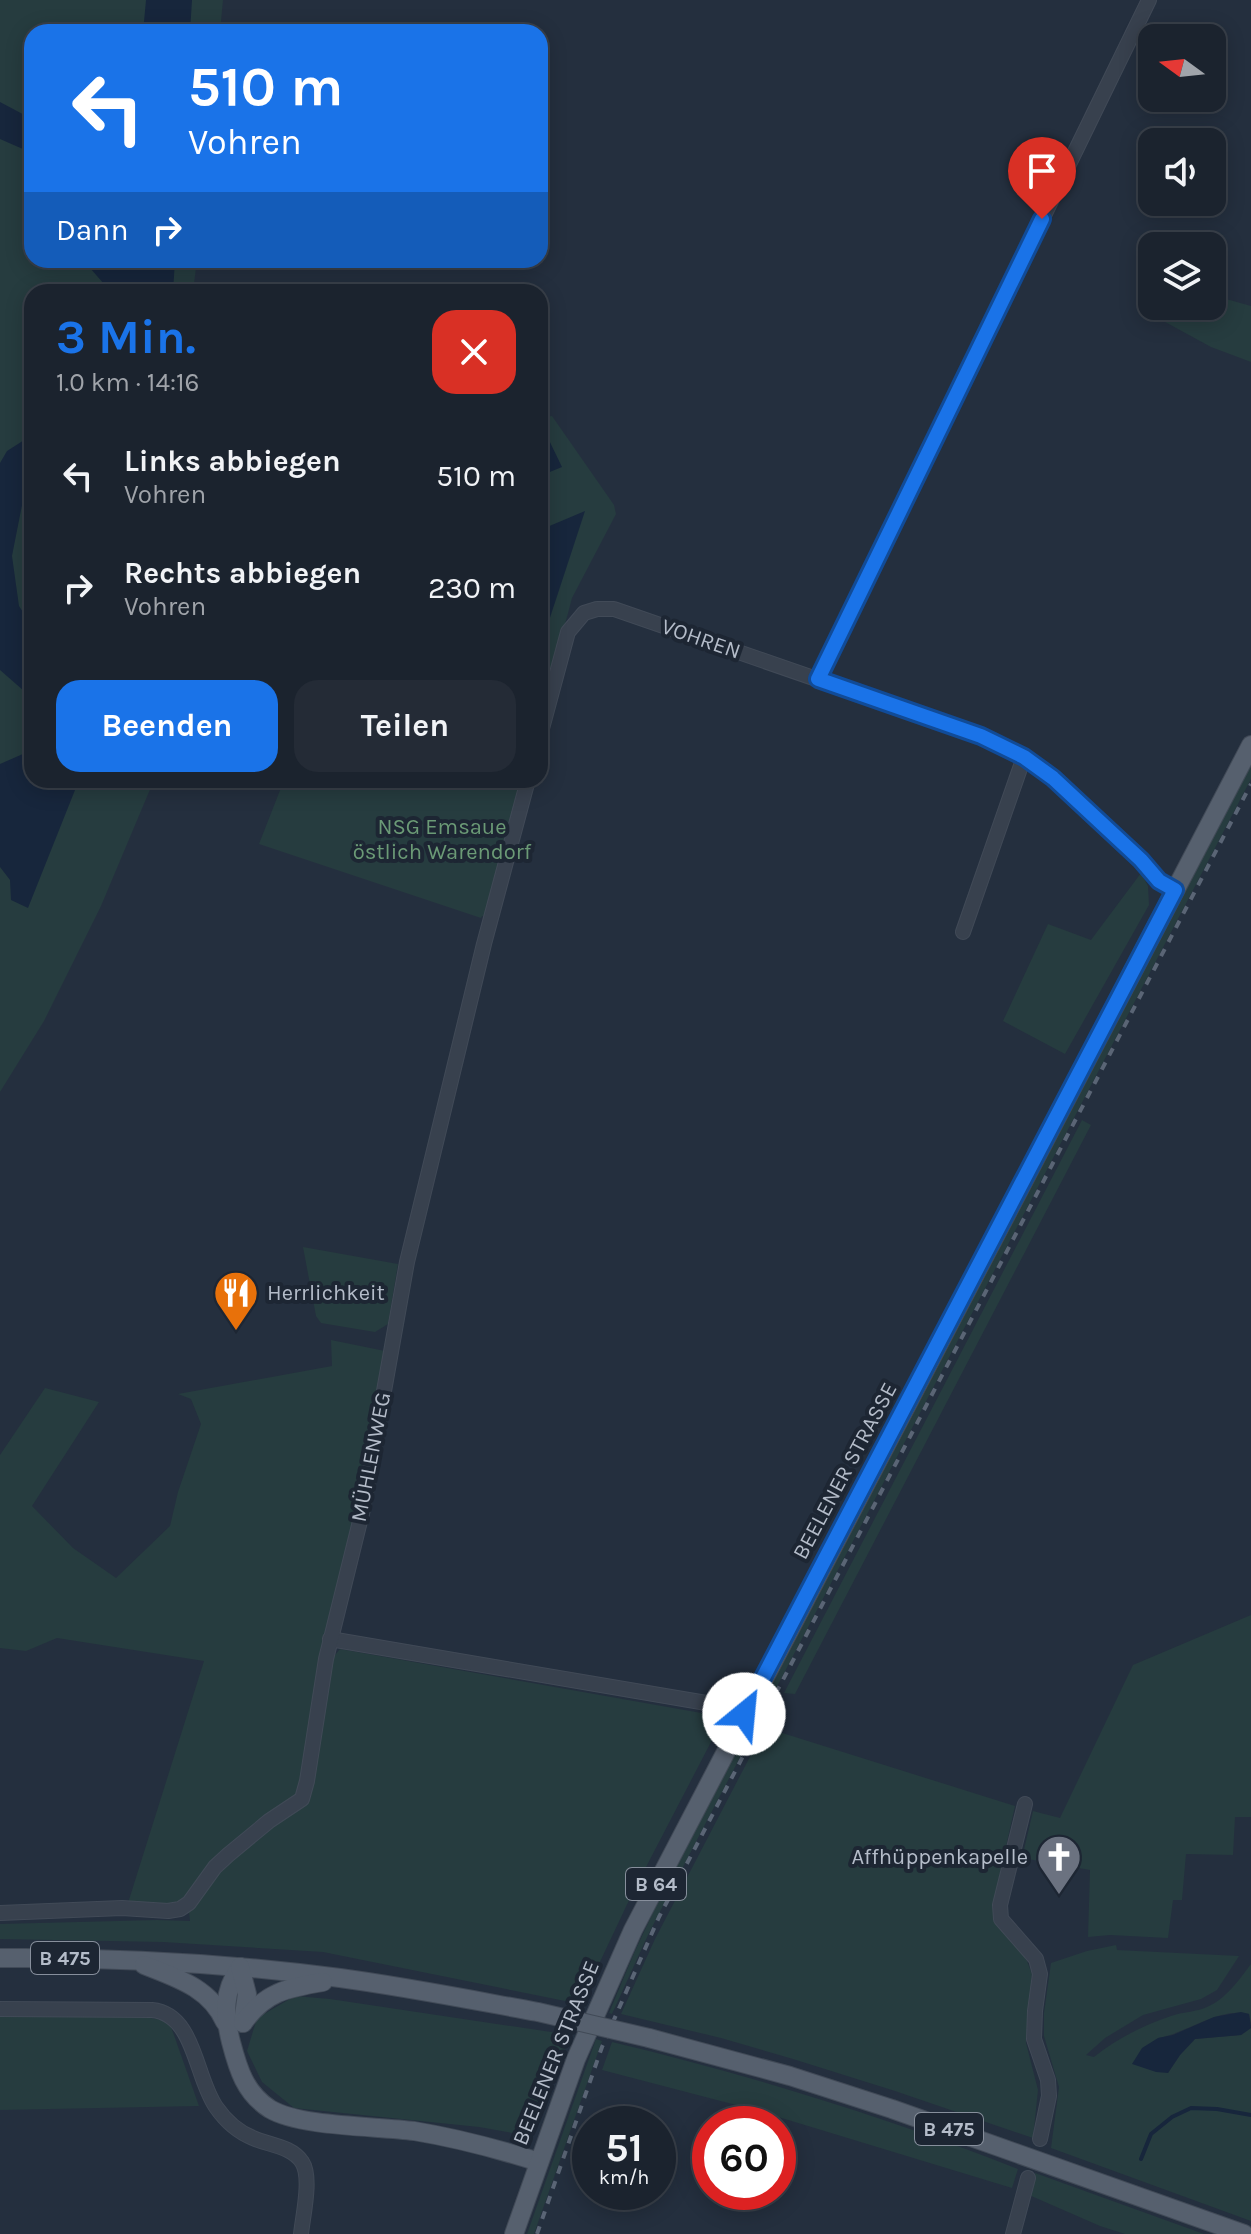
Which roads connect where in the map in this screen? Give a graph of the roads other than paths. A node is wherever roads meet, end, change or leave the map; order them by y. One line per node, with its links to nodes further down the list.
1 (1149, 0): 2 (street)
2 (818, 679): 3 (street, VOHREN); 5 (street, VOHREN)
3 (548, 706)
4 (1251, 745): 7 (main road, BEELENER STRASSE / B 64)
5 (1024, 757): 7 (street, VOHREN); 8 (street)
6 (526, 788): 9 (street, MÜHLENWEG)
7 (1175, 890): 10 (main road, BEELENER STRASSE / B 64)
8 (963, 932)
9 (330, 1639): 10 (street); 12 (street, MÜHLENWEG)
10 (744, 1714): 20 (main road, BEELENER STRASSE / B 64)
11 (1025, 1804): 19 (street)
12 (0, 1913)
13 (0, 1958): 14 (main road, B 475)
14 (131, 1960): 15 (main road, B 475); 18 (main road)
15 (240, 1967): 16 (main road, B 475); 18 (main road)
16 (342, 1979): 18 (main road); 25 (main road, B 475, bridge)
17 (0, 2009): 22 (street)
18 (235, 2023): 20 (main road)
19 (1040, 2139)
20 (539, 2162): 23 (main road, BEELENER STRASSE / B 64)
21 (1028, 2178): 24 (street)
22 (301, 2234)
23 (514, 2234)
24 (1013, 2234)
25 (1244, 2234)

